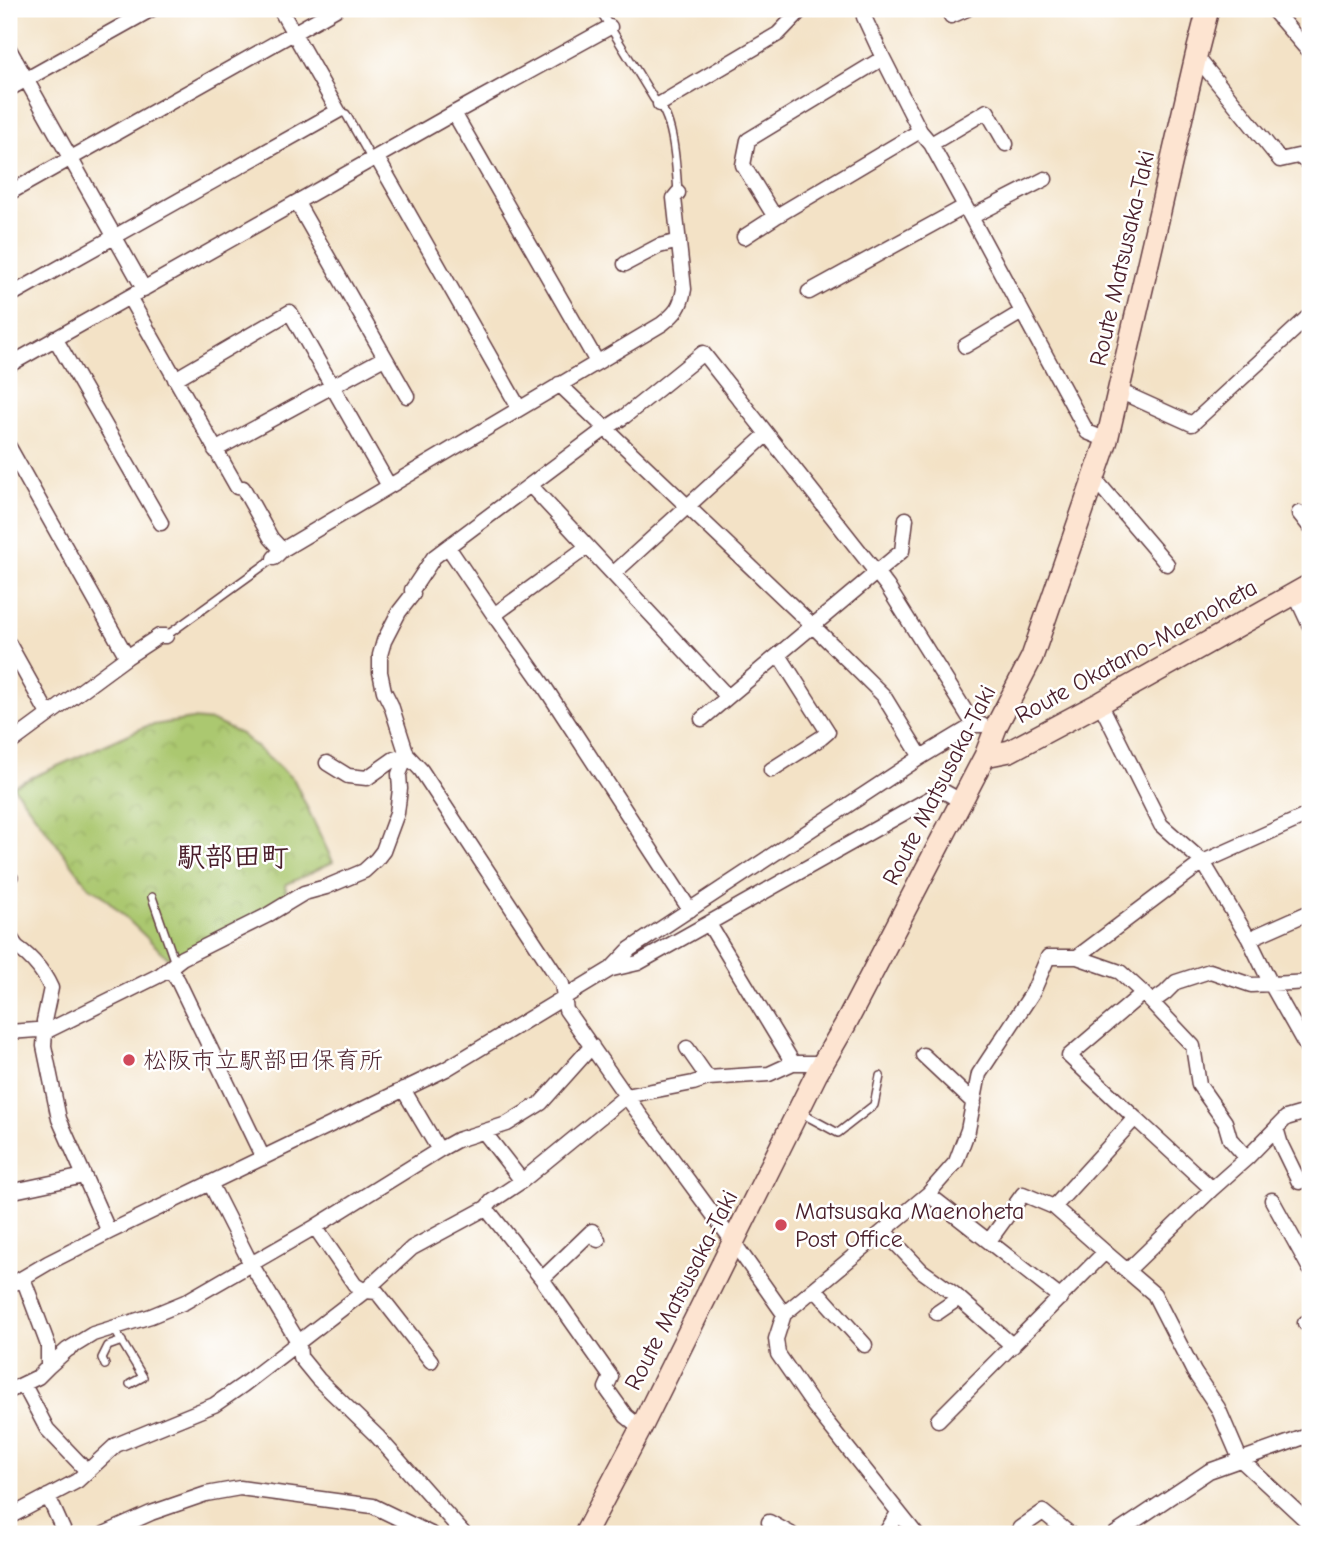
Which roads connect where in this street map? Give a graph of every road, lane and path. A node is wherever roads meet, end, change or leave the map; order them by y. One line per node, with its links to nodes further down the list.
1 (152, 9): 17 (street)
2 (280, 9): 12 (street)
3 (336, 9): 12 (street)
4 (599, 9): 11 (lane)
5 (802, 9): 19 (street)
6 (948, 9): 7 (street)
7 (967, 9)
8 (1208, 9): 15 (main road, Route Matsusaka-Taki)
9 (1272, 9): 14 (street)
10 (864, 17): 16 (street)
11 (610, 27): 19 (lane); 21 (street)
12 (294, 33): 20 (street); 25 (street)
13 (9, 49): 17 (street)
14 (1310, 53)
15 (1195, 56): 27 (street); 52 (main road, Route Matsusaka-Taki)
16 (883, 58): 22 (street); 33 (street)
17 (26, 79): 18 (street); 25 (street)
18 (9, 89)
19 (660, 104): 29 (lane)
20 (338, 111): 26 (lane); 34 (street)
21 (454, 113): 26 (street); 47 (street)
22 (920, 131): 23 (street); 33 (street)
23 (931, 144): 24 (street); 32 (street)
24 (1006, 144)
25 (70, 159): 30 (street); 34 (street)
26 (374, 159): 31 (street); 54 (street)
27 (1310, 164)
28 (1045, 179): 32 (street)
29 (678, 193): 36 (street)
30 (9, 194)
31 (297, 203): 38 (street); 46 (street)
32 (968, 212): 39 (street); 42 (street)
33 (775, 217): 35 (street)
34 (115, 236): 38 (street); 40 (street)
35 (744, 237)
36 (679, 241): 37 (street); 47 (street)
37 (625, 264)
38 (144, 289): 41 (street)
39 (809, 292)
40 (9, 296)
41 (129, 297): 44 (street); 49 (street)
42 (1022, 312): 45 (street); 57 (street)
43 (1310, 319): 52 (street)
44 (55, 338): 48 (street); 66 (street)
45 (965, 346)
46 (384, 358): 51 (street); 53 (street)
47 (597, 362): 50 (street)
48 (9, 365)
49 (175, 379): 51 (street); 59 (street)
50 (559, 384): 54 (street); 55 (street)
51 (332, 386): 59 (street); 62 (street)
52 (1119, 391): 57 (main road, Route Matsusaka-Taki)
53 (407, 396)
54 (519, 408): 62 (street)
55 (606, 429): 56 (street); 61 (street); 63 (street)
56 (767, 434): 63 (street); 72 (street)
57 (1107, 440): 60 (main road, Route Matsusaka-Taki)
58 (9, 447): 81 (street)
59 (215, 450): 70 (street)
60 (1093, 477): 71 (street); 87 (main road, Route Matsusaka-Taki)
61 (530, 485): 68 (street); 69 (street)
62 (388, 486): 70 (street)
63 (687, 507): 73 (street); 76 (street)
64 (1299, 513): 67 (street)
65 (906, 519): 72 (street)
66 (161, 523)
67 (1310, 527)
68 (448, 547): 75 (street); 89 (street)
69 (587, 547): 73 (street); 75 (street)
70 (278, 554): 78 (lane)
71 (1167, 564)
72 (877, 573): 76 (street); 86 (street)
73 (613, 575): 82 (street)
74 (1302, 589): 77 (street); 83 (main road, Route Okatano-Maenoheta)
75 (494, 615): 101 (street)
76 (813, 626): 80 (street); 91 (street)
77 (1310, 626)
78 (166, 636): 81 (street)
79 (9, 644): 84 (street)
80 (779, 655): 82 (street); 93 (street)
81 (127, 657): 84 (street)
82 (728, 697): 85 (street)
83 (1102, 702): 90 (main road, Route Okatano-Maenoheta); 96 (street)
84 (48, 714): 88 (street)
85 (702, 719)
86 (974, 725): 87 (street); 91 (street)
87 (998, 725): 90 (main road, Route Matsusaka-Taki)
88 (9, 744)
89 (407, 755): 92 (street); 109 (street); 113 (street)
90 (985, 756): 94 (main road, Route Matsusaka-Taki)
91 (921, 757): 99 (street)
92 (327, 762)
93 (771, 770)
94 (961, 801): 103 (street); 122 (main road, Route Matsusaka-Taki)
95 (1310, 814): 96 (street)
96 (1203, 862): 106 (street); 108 (street)
97 (14, 877): 98 (lane)
98 (9, 885)
99 (718, 891): 101 (street); 103 (street)
100 (152, 897): 109 (lane)
101 (690, 910): 110 (street)
102 (1310, 912): 106 (street)
103 (730, 913): 104 (street)
104 (709, 924): 110 (street); 121 (street)
105 (9, 929): 107 (lane)
106 (1249, 939): 112 (street)
107 (15, 946): 116 (street)
108 (1077, 957): 114 (street); 127 (street)
109 (173, 966): 116 (street); 134 (street)
110 (611, 969): 113 (street)
111 (1310, 982): 112 (street)
112 (1271, 984): 114 (street); 119 (street)
113 (564, 996): 117 (street); 125 (street)
114 (1147, 998): 130 (street); 135 (street)
115 (9, 1032): 116 (street)
116 (45, 1032): 136 (street)
117 (592, 1046): 126 (street); 132 (street)
118 (687, 1048): 124 (street)
119 (1310, 1053)
120 (923, 1055): 127 (street)
121 (793, 1063): 122 (street); 124 (street)
122 (823, 1063): 129 (main road, Route Matsusaka-Taki)
123 (880, 1076): 129 (lane)
124 (708, 1078): 126 (street)
125 (403, 1089): 133 (street); 134 (street)
126 (626, 1096): 137 (street); 151 (street)
127 (974, 1102): 142 (street)
128 (1310, 1111): 131 (street)
129 (798, 1112): 151 (main road, Route Matsusaka-Taki)
130 (1135, 1118): 140 (street); 144 (street)
131 (1276, 1128): 135 (street); 138 (street)
132 (484, 1132): 133 (street); 137 (street)
133 (439, 1150): 146 (street)
134 (263, 1158): 139 (street)
135 (1247, 1158): 140 (street)
136 (84, 1176): 141 (street); 148 (street)
137 (522, 1181): 145 (street)
138 (1299, 1181)
139 (210, 1183): 148 (street); 153 (street)
140 (1212, 1189): 155 (street)
141 (9, 1192)
142 (928, 1194): 147 (street); 150 (street)
143 (1272, 1200): 154 (street)
144 (1055, 1207): 150 (street); 152 (street)
145 (486, 1208): 157 (street); 160 (street)
146 (315, 1227): 153 (street); 160 (street)
147 (884, 1231): 159 (street); 162 (street)
148 (108, 1232): 156 (street)
149 (598, 1240): 157 (street)
150 (989, 1241): 161 (street)
151 (734, 1243): 164 (street); 179 (main road, Route Matsusaka-Taki)
152 (1105, 1252): 155 (street); 161 (street)
153 (251, 1264): 165 (street); 167 (street)
154 (1310, 1269)
155 (1127, 1271): 181 (street)
156 (23, 1278): 158 (street); 168 (street)
157 (542, 1279): 179 (street)
158 (9, 1286)
159 (815, 1289): 164 (street); 169 (street)
160 (365, 1291): 167 (street); 172 (street)
161 (1061, 1297): 170 (street)
162 (959, 1298): 163 (street); 170 (street)
163 (937, 1313)
164 (784, 1314): 184 (street)
165 (113, 1326): 166 (lane); 171 (street)
166 (122, 1341): 173 (lane); 175 (lane)
167 (299, 1343): 182 (street); 192 (street)
168 (48, 1345): 171 (street); 174 (street)
169 (865, 1345)
170 (1013, 1346): 178 (street)
171 (67, 1350): 174 (street)
172 (430, 1361)
173 (105, 1365)
174 (48, 1367): 176 (street)
175 (130, 1384)
176 (24, 1385): 177 (street); 182 (street)
177 (9, 1391)
178 (938, 1420)
179 (641, 1428): 193 (main road, Route Matsusaka-Taki)
180 (1310, 1435): 181 (street)
181 (1240, 1459): 187 (street); 188 (street)
182 (87, 1471): 183 (street)
183 (48, 1496): 185 (street); 189 (street)
184 (898, 1513): 195 (street); 196 (street)
185 (9, 1517)
186 (769, 1522): 194 (street)
187 (1310, 1524)
188 (1125, 1532)
189 (65, 1534)
190 (104, 1534): 191 (street)
191 (431, 1534)
192 (464, 1534)
193 (585, 1534)
194 (791, 1534)
195 (885, 1534)
196 (916, 1534)
197 (1016, 1534): 198 (street)
198 (1070, 1534)

